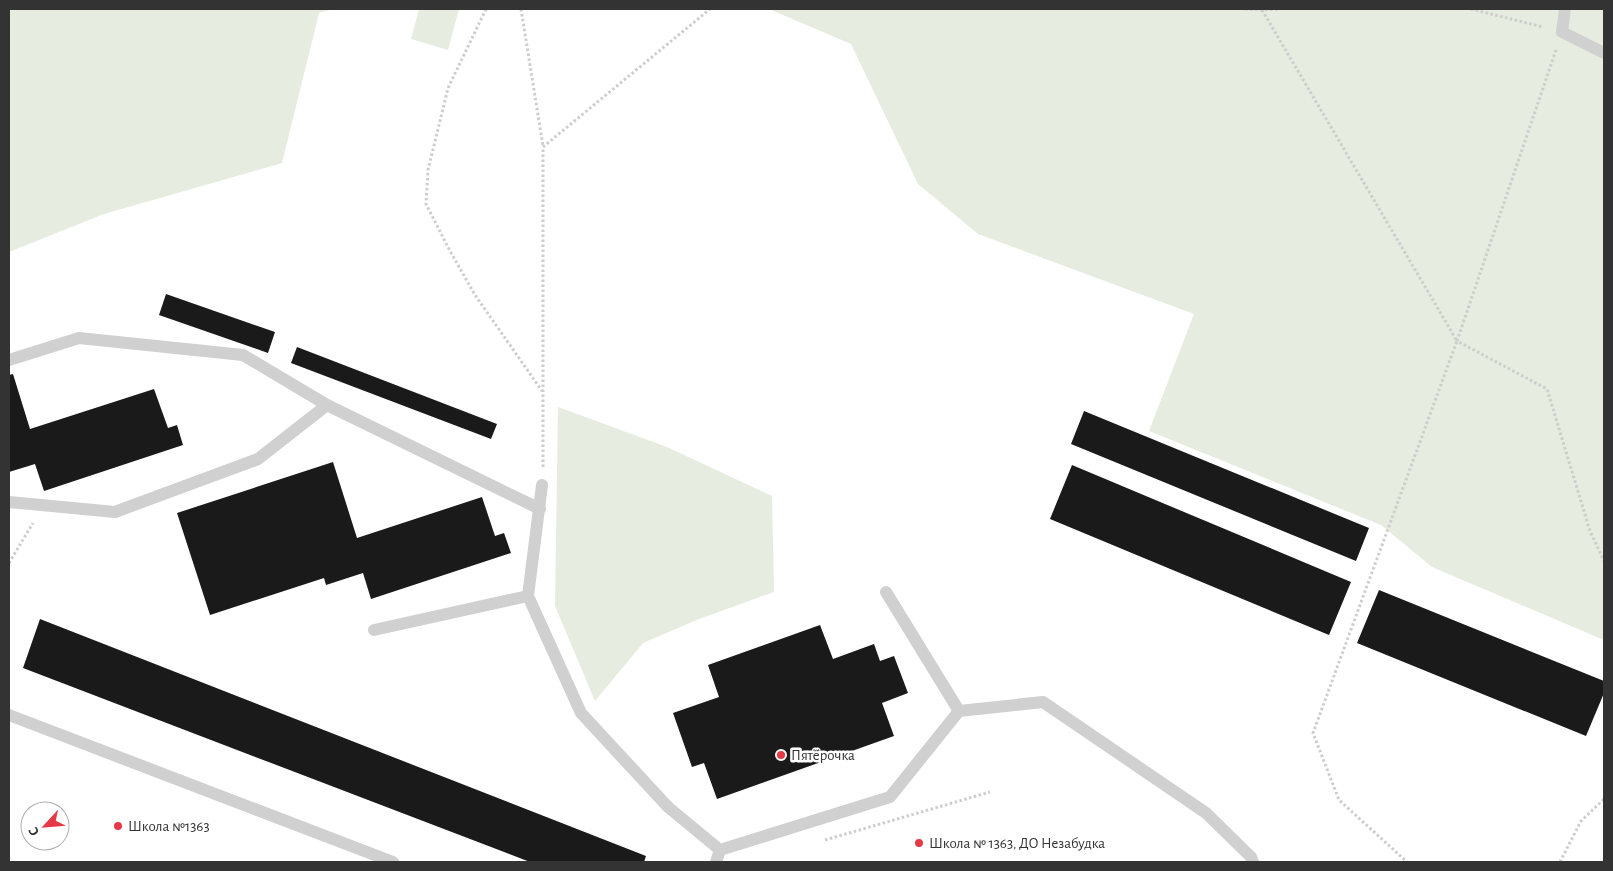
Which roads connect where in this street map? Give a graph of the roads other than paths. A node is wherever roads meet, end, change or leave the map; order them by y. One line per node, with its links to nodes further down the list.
1 (1565, 9): 2 (lane)
2 (1604, 53)
3 (9, 360): 4 (lane)
4 (327, 405): 6 (lane); 7 (lane)
5 (542, 485): 7 (lane)
6 (9, 502)
7 (540, 509): 9 (lane)
8 (886, 592): 11 (lane)
9 (528, 596): 10 (lane); 13 (lane)
10 (374, 630)
11 (959, 711): 13 (lane); 15 (lane)
12 (9, 715): 14 (lane)
13 (718, 856)
14 (393, 862)
15 (1253, 862)

